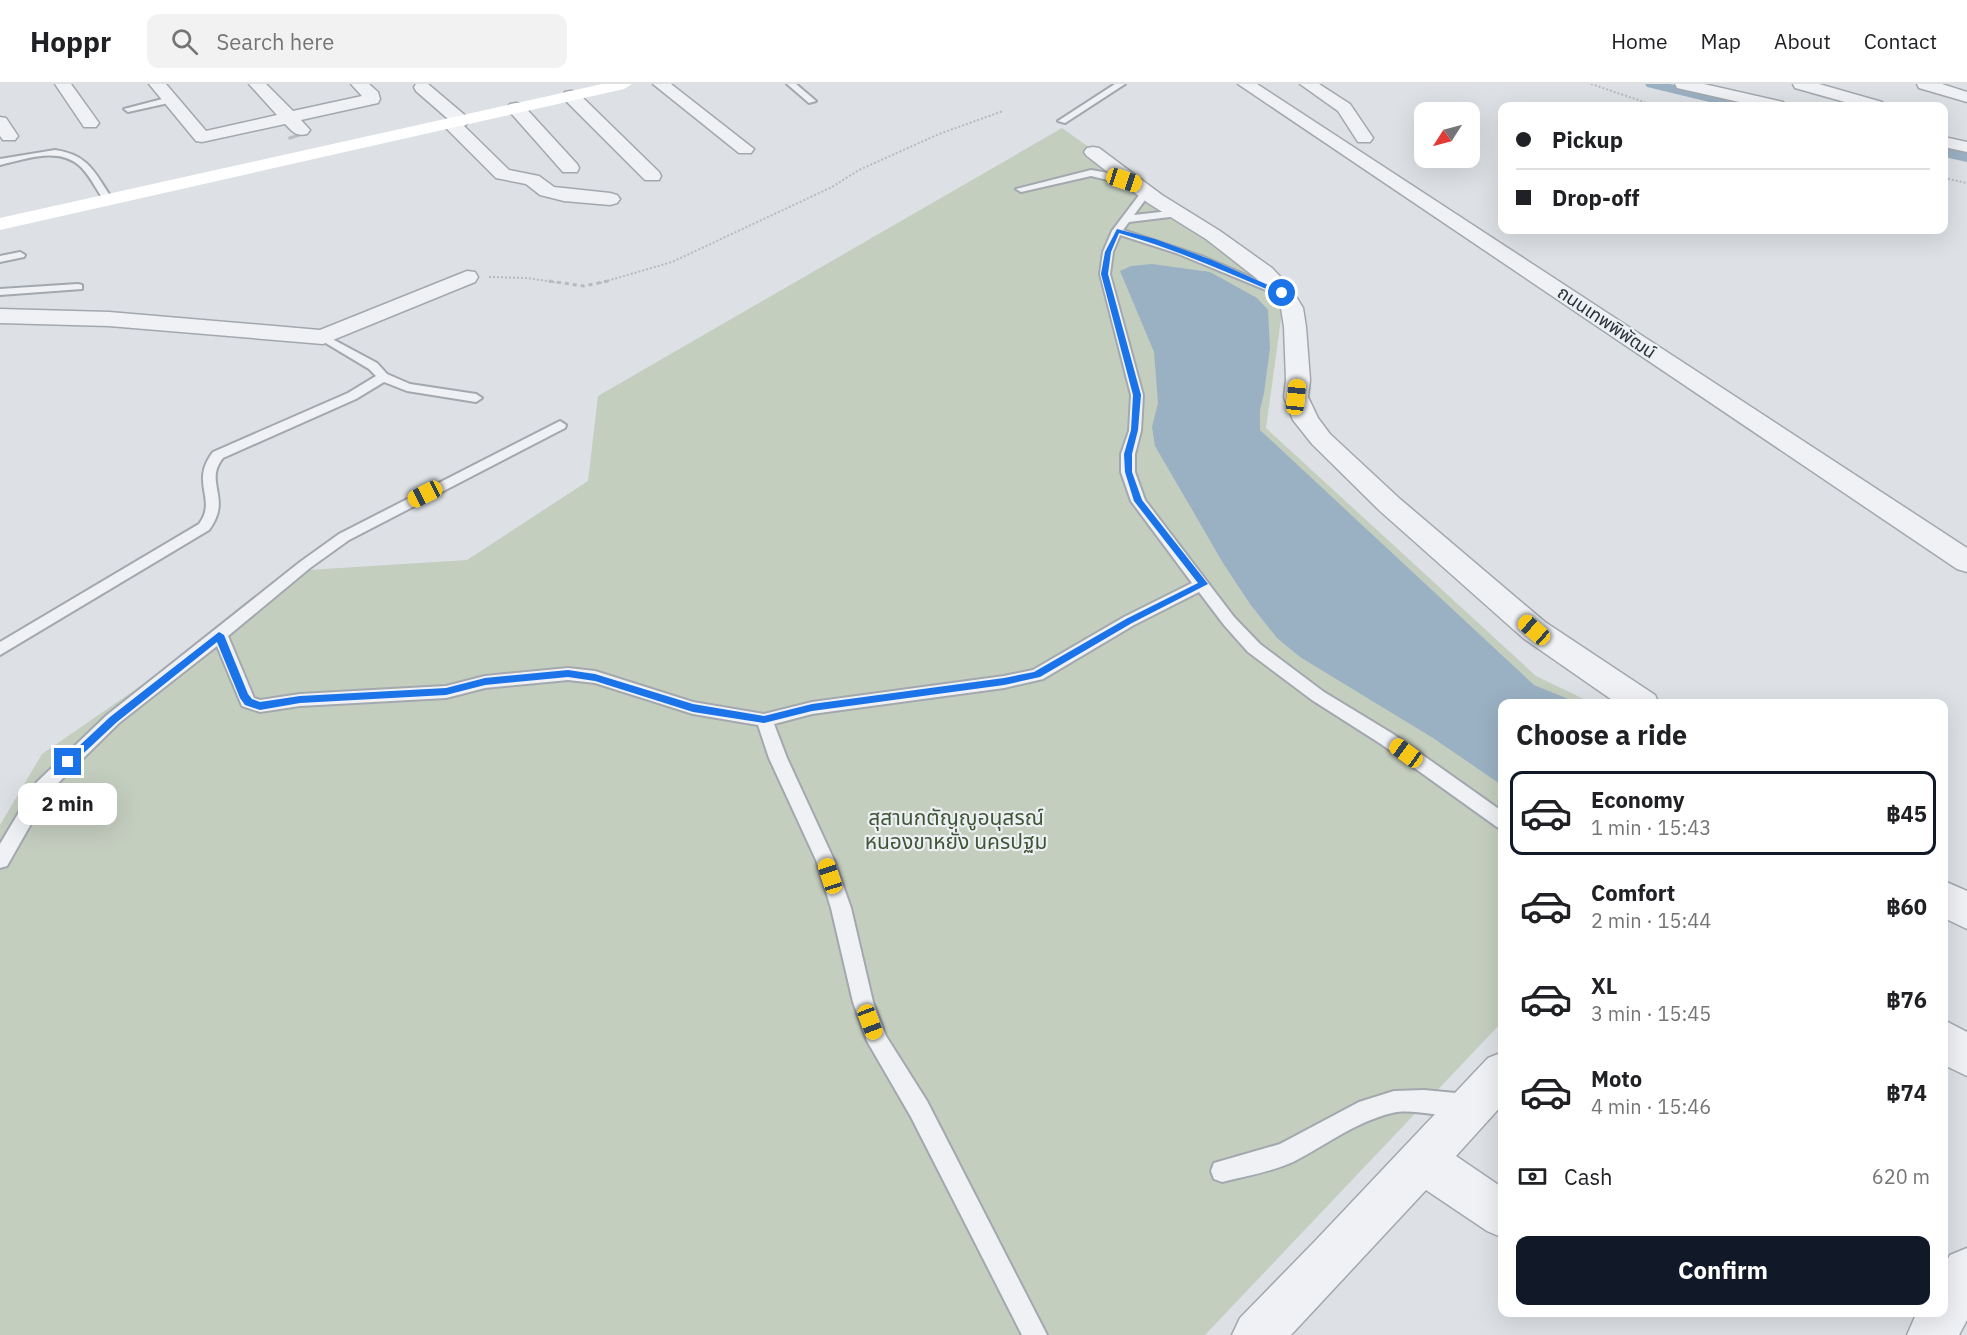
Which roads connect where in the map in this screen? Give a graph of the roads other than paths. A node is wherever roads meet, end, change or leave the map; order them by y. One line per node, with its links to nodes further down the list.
1 (63, 84): 25 (street)
2 (157, 84): 17 (street)
3 (257, 84): 26 (street)
4 (359, 84): 26 (street)
5 (624, 84): 15 (main road)
6 (661, 84): 30 (street)
7 (791, 84): 18 (lane)
8 (1121, 84): 23 (lane)
9 (1246, 84): 54 (street, ถนนเทพพิพัฒน์)
10 (1308, 84): 27 (street)
11 (1683, 84): 19 (street)
12 (1801, 84): 20 (street)
13 (1925, 84): 16 (street)
14 (426, 85): 24 (street)
15 (571, 96): 21 (main road); 35 (street)
16 (1967, 97)
17 (170, 100): 22 (lane); 26 (street)
18 (812, 101)
19 (1760, 102)
20 (1862, 102)
21 (516, 108): 24 (main road); 34 (street)
22 (128, 109)
23 (1062, 120)
24 (456, 122): 32 (main road); 38 (street)
25 (90, 123)
26 (300, 131): 32 (street)
27 (1364, 138)
28 (1948, 143): 29 (street)
29 (1967, 147)
30 (745, 149)
31 (1093, 152): 36 (street)
32 (316, 154): 39 (main road)
33 (0, 162): 39 (lane)
34 (570, 168)
35 (652, 176)
36 (1141, 188): 37 (lane); 40 (street); 42 (lane)
37 (1021, 189)
38 (610, 199)
39 (108, 200): 41 (main road)
40 (1178, 213): 42 (lane); 48 (street)
41 (0, 224)
42 (1122, 225): 48 (lane); 55 (lane)
43 (20, 255): 44 (lane)
44 (0, 259)
45 (467, 277): 50 (street)
46 (78, 287): 47 (lane)
47 (0, 292)
48 (1282, 293): 58 (street)
49 (0, 316): 50 (street)
50 (323, 337): 51 (lane)
51 (383, 377): 52 (lane); 57 (lane)
52 (476, 398)
53 (560, 425): 56 (lane)
54 (1967, 562)
55 (1203, 584): 59 (lane); 60 (lane)
56 (219, 635): 59 (lane); 61 (lane)
57 (0, 649)
58 (1636, 699)
59 (764, 720): 74 (lane)
60 (1498, 818)
61 (0, 860)
62 (1948, 900): 63 (street)
63 (1967, 912)
64 (1948, 1043): 65 (street)
65 (1967, 1056)
66 (1498, 1078): 67 (street)
67 (1473, 1106): 68 (street); 69 (lane)
68 (1422, 1161): 70 (street); 75 (street)
69 (1222, 1171)
70 (1498, 1212)
71 (1967, 1272): 72 (street)
72 (1948, 1306)
73 (1942, 1317): 76 (street)
74 (1035, 1335)
75 (1257, 1335)
76 (1932, 1335)

